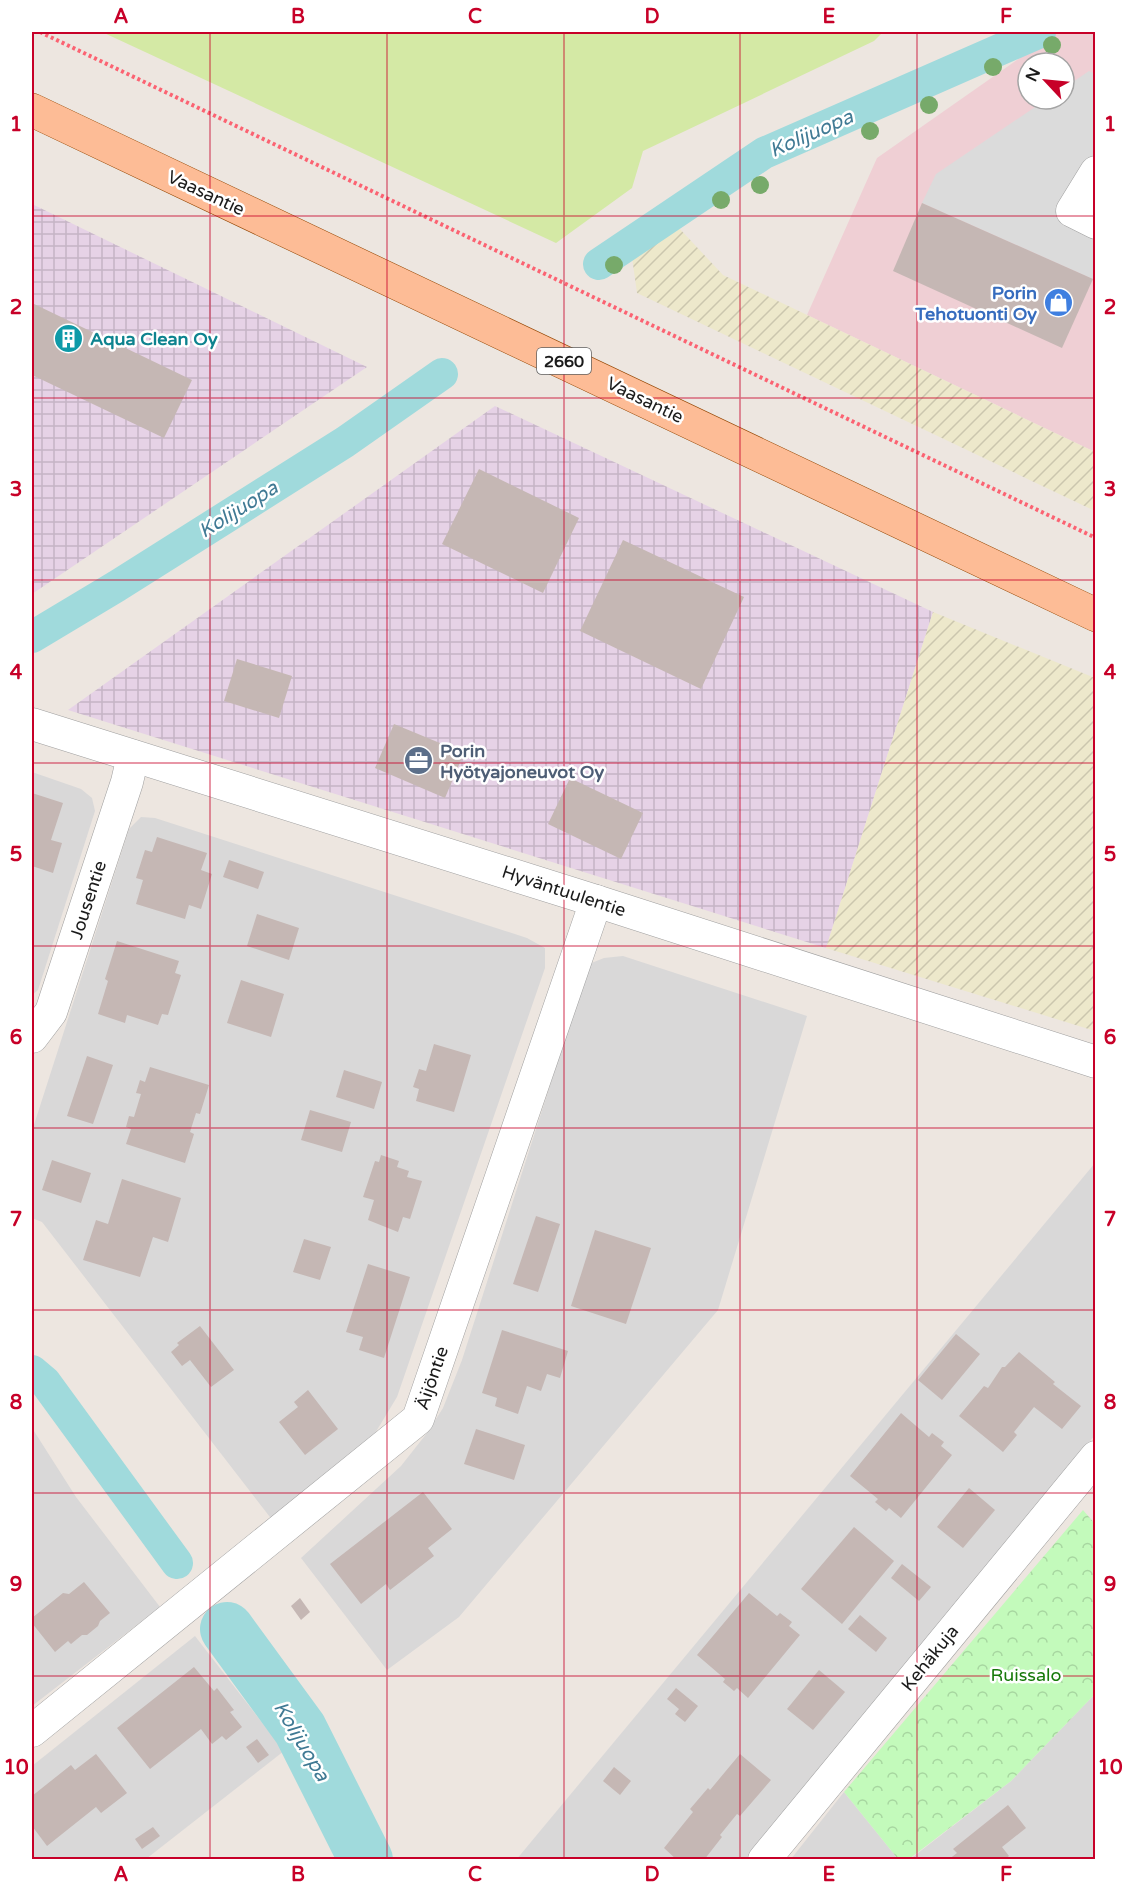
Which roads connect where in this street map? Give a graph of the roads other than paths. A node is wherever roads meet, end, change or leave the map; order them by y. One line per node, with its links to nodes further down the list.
1 (32, 110): 4 (main road, Vaasantie / 2660)
2 (1095, 172): 3 (street)
3 (1095, 223)
4 (1095, 615)
5 (32, 724): 6 (street, Hyväntuulentie)
6 (133, 756): 7 (street, Hyväntuulentie); 8 (street, Jousentie)
7 (596, 901): 9 (street, Hyväntuulentie); 11 (street, Äijöntie)
8 (32, 1037)
9 (1095, 1062)
10 (1095, 1457): 12 (street, Kehäkuja)
11 (32, 1731)
12 (764, 1860)

